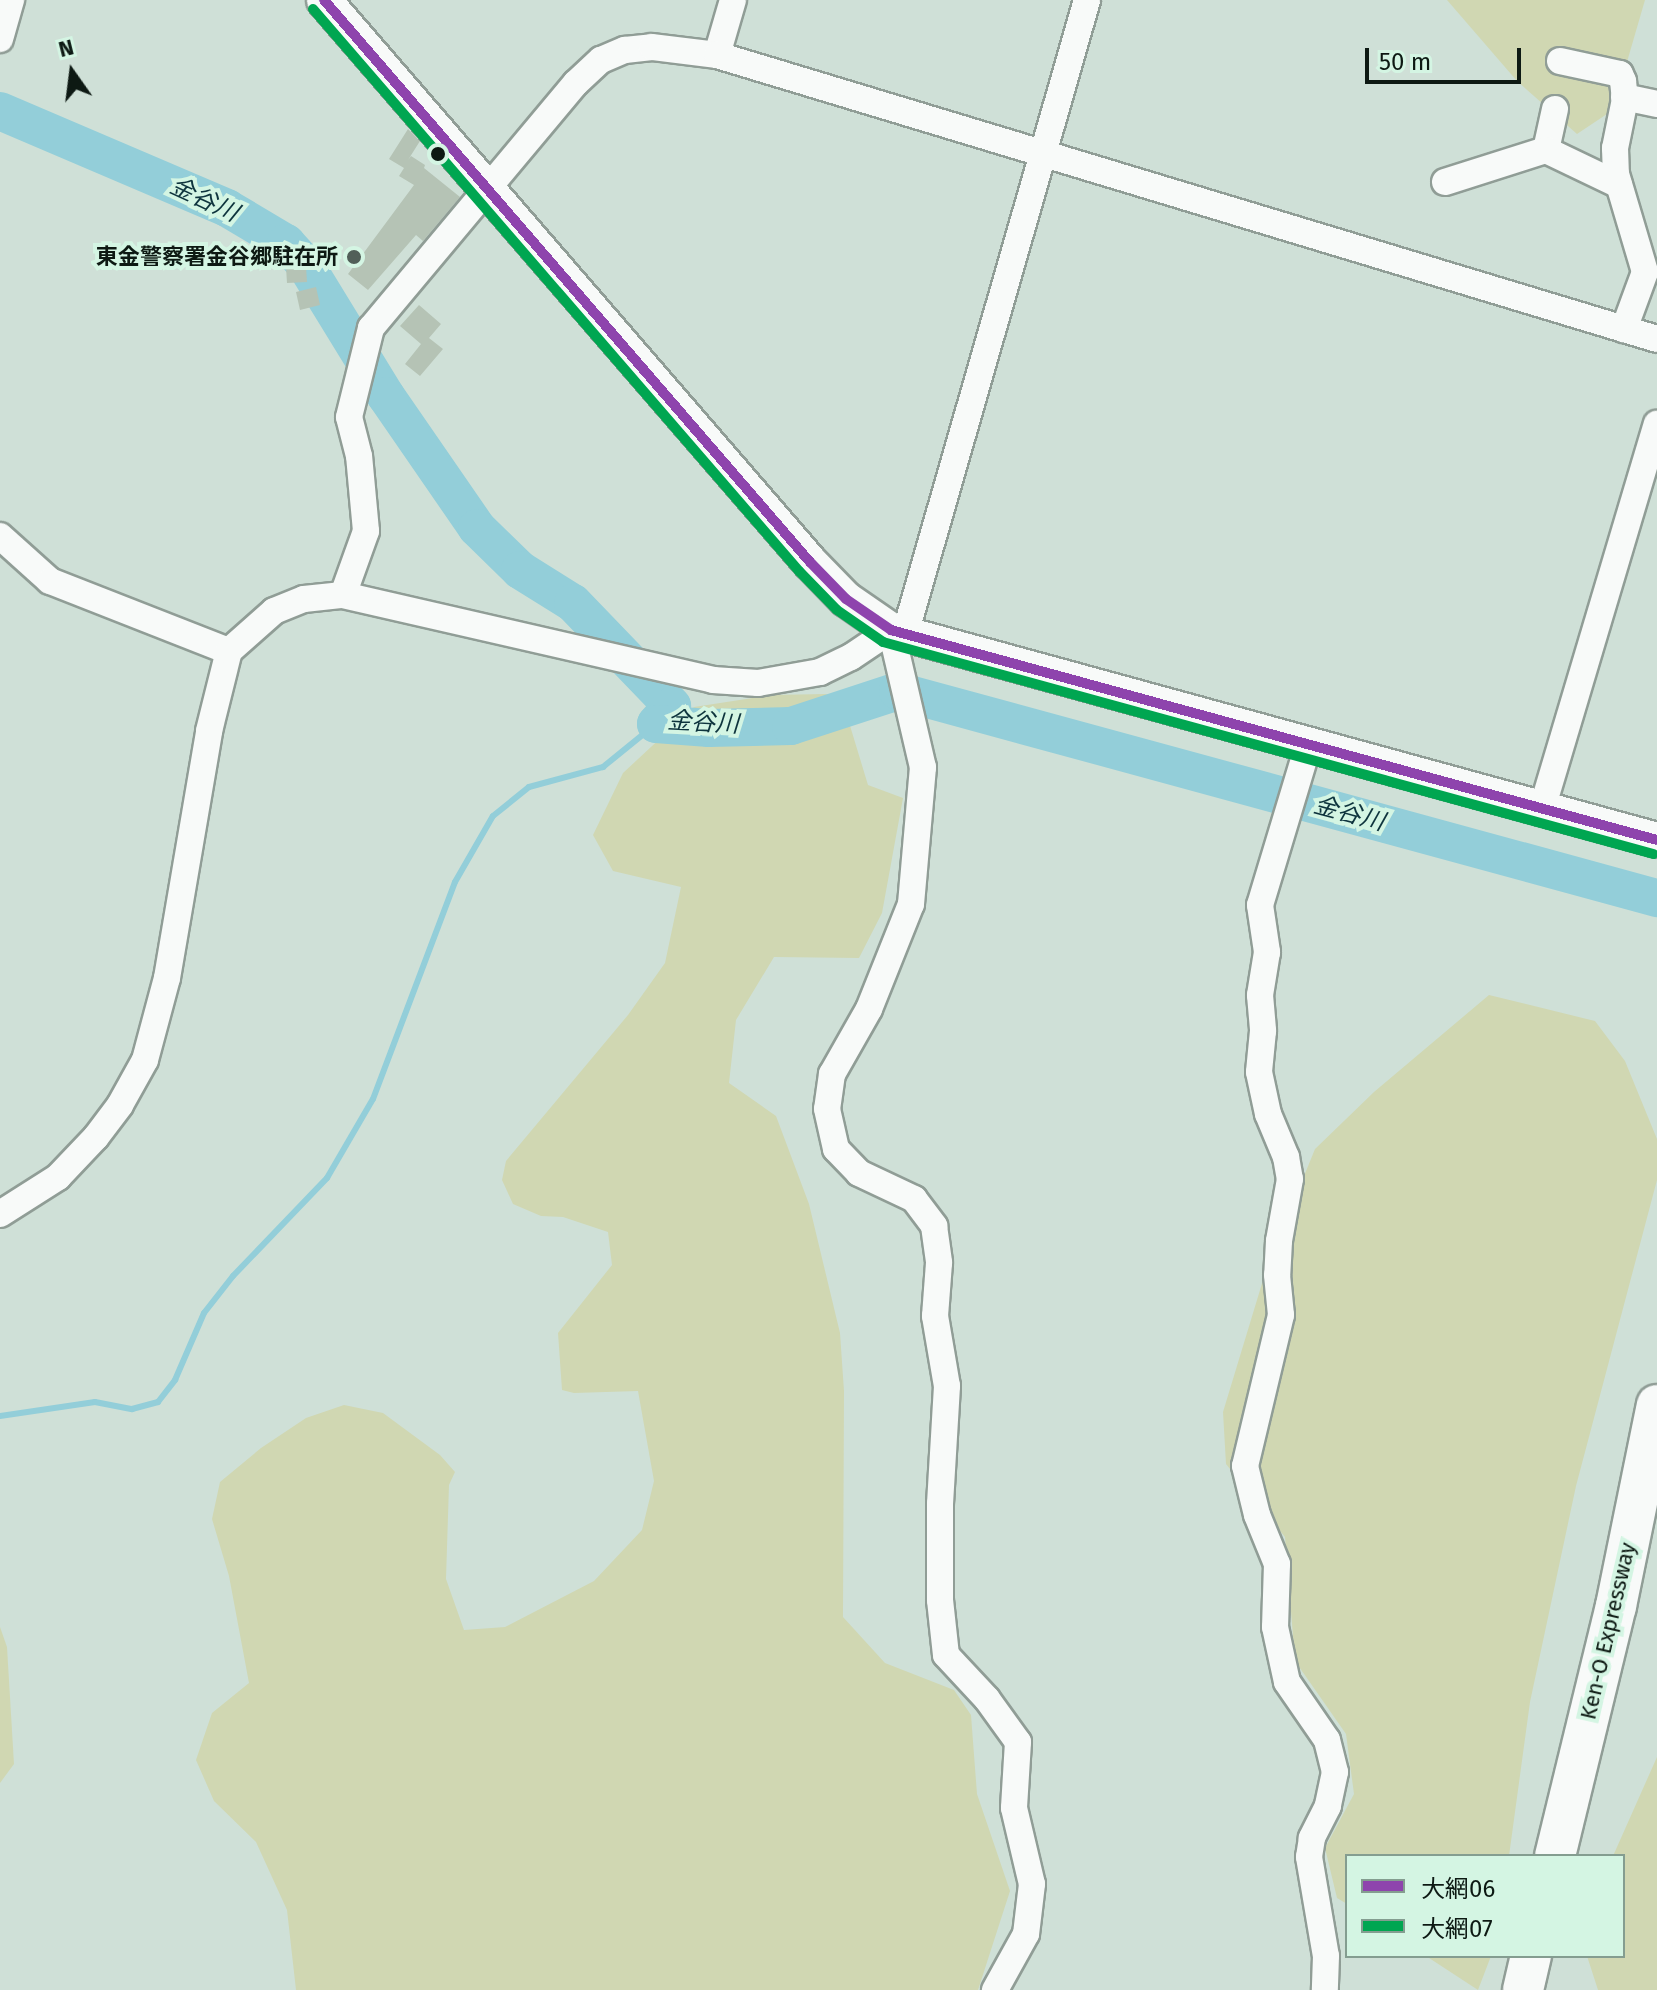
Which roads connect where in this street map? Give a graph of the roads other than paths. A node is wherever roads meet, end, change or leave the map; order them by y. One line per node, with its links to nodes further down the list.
1 (11, 0): 5 (street)
2 (324, 0): 15 (main road)
3 (733, 0): 6 (street)
4 (1087, 0): 12 (street)
5 (0, 39)
6 (717, 55): 12 (street); 15 (street)
7 (1560, 61): 8 (street)
8 (1624, 97): 9 (street); 14 (street)
9 (1657, 104)
10 (1555, 109): 11 (street)
11 (1546, 150): 13 (street); 14 (street)
12 (1045, 152): 16 (street); 21 (street)
13 (1445, 182)
14 (1619, 185): 16 (street)
15 (488, 191): 20 (street); 21 (main road)
16 (1624, 329): 17 (street)
17 (1657, 339)
18 (1657, 424): 24 (street)
19 (0, 536): 22 (street)
20 (343, 595): 21 (street); 22 (street)
21 (898, 632): 23 (main road); 30 (street)
22 (229, 651): 26 (street)
23 (1308, 746): 24 (main road); 31 (street)
24 (1542, 809): 25 (main road)
25 (1657, 840)
26 (0, 1214)
27 (1657, 1405): 28 (highway, Ken-O Expressway)
28 (1555, 1854)
29 (1531, 1958): 32 (highway)
30 (995, 1990)
31 (1325, 1990)
32 (1523, 1990)

